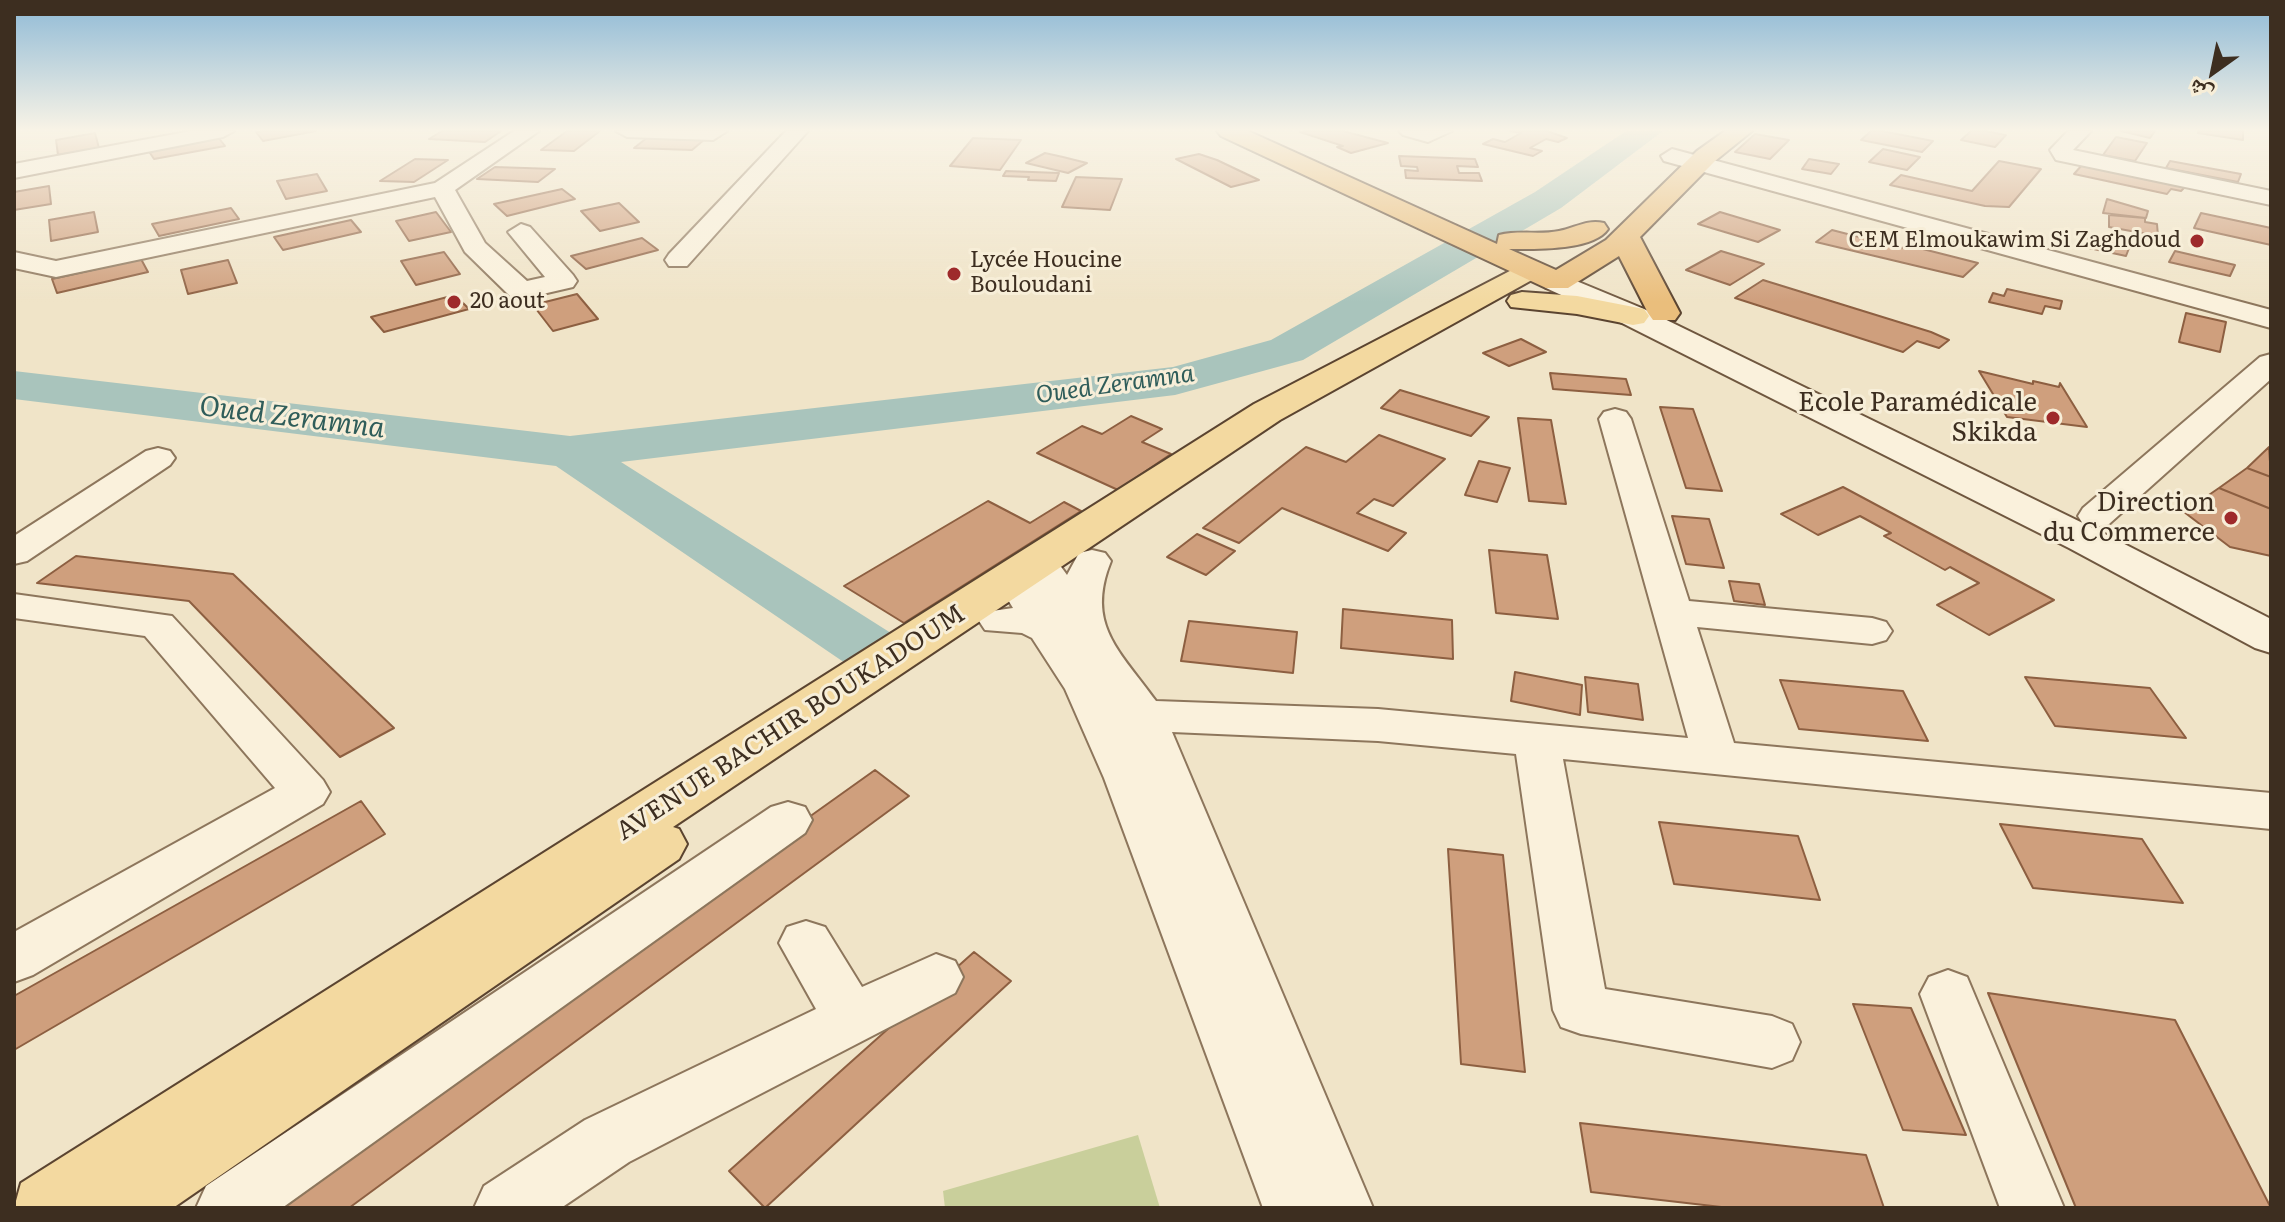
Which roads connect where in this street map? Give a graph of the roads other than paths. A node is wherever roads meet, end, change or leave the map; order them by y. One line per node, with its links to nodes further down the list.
1 (442, 188): 16 (street); 17 (street)
2 (744, 188): 18 (street)
3 (1366, 188): 14 (highway)
4 (1379, 188): 14 (highway)
5 (1640, 188): 11 (highway)
6 (1672, 188): 12 (highway)
7 (1689, 188): 12 (street)
8 (1794, 188): 22 (street)
9 (1829, 188): 20 (street)
10 (2223, 188): 13 (street)
11 (1633, 193)
12 (1668, 196): 15 (highway)
13 (2271, 198)
14 (1443, 220): 19 (highway)
15 (1611, 226): 19 (highway); 19 (highway); 21 (highway)
16 (521, 232)
17 (14, 260)
18 (678, 260)
19 (1527, 271): 21 (main road); 28 (main road, AVENUE BACHIR BOUKADOUM)
20 (2271, 308)
21 (1648, 314): 26 (main road); 33 (main road)
22 (2271, 319)
23 (2271, 363): 26 (street)
24 (1615, 419): 31 (street)
25 (158, 458): 27 (street)
26 (2096, 516): 29 (main road)
27 (14, 553)
28 (1046, 595): 34 (street); 34 (street); 45 (main road, AVENUE BACHIR BOUKADOUM); 46 (main road, AVENUE BACHIR BOUKADOUM)
29 (2271, 603)
30 (14, 606): 40 (street)
31 (1673, 612): 32 (street); 36 (street)
32 (1872, 631)
33 (2271, 638)
34 (1111, 711): 35 (street); 49 (street); 50 (street)
35 (1537, 741): 36 (street); 44 (street)
36 (1716, 758): 37 (street)
37 (2271, 811)
38 (788, 820): 47 (street)
39 (806, 943): 43 (street)
40 (14, 959)
41 (936, 977): 43 (street)
42 (1948, 994): 51 (street)
43 (852, 1019): 48 (street)
44 (1772, 1042)
45 (46, 1208)
46 (113, 1208)
47 (228, 1208)
48 (506, 1208)
49 (1295, 1208)
50 (1341, 1208)
51 (2032, 1208)

